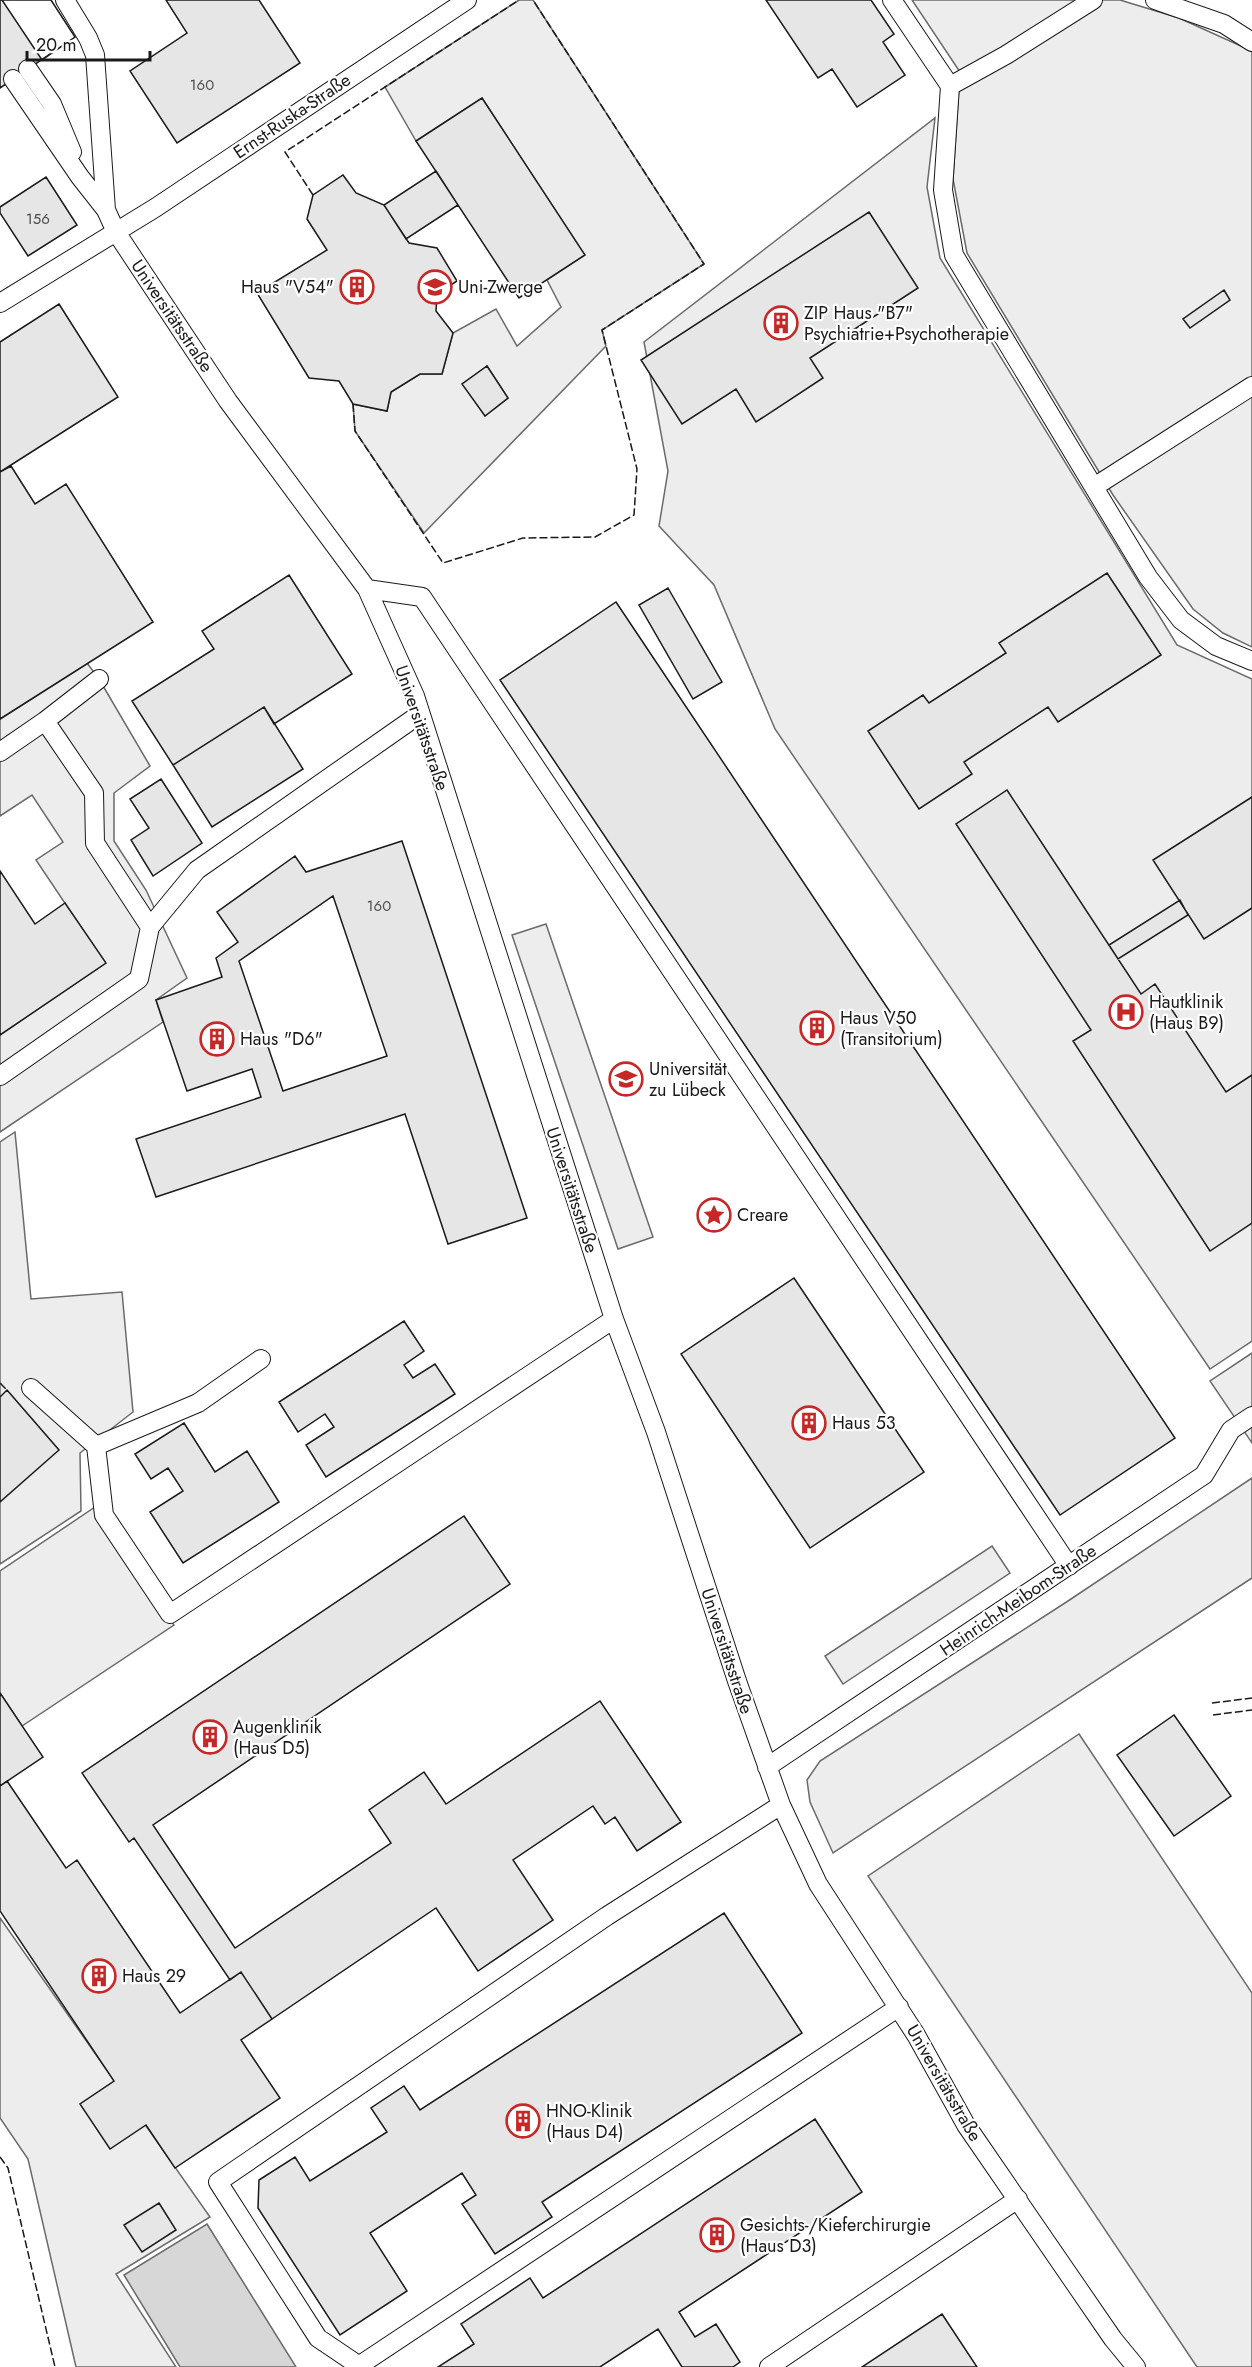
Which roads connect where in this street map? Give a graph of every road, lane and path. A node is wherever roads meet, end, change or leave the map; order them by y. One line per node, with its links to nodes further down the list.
1 (65, 0): 9 (lane, Universitätsstraße)
2 (467, 0): 10 (lane, Ernst-Ruska-Straße)
3 (892, 0): 8 (lane)
4 (1093, 0): 8 (lane)
5 (1155, 0): 6 (lane)
6 (1252, 42)
7 (20, 74): 9 (lane)
8 (950, 86): 13 (lane)
9 (106, 210): 10 (lane, Universitätsstraße)
10 (116, 232): 11 (lane, Ernst-Ruska-Straße); 14 (lane, Universitätsstraße)
11 (0, 303)
12 (1252, 386): 13 (lane)
13 (1094, 487): 15 (lane)
14 (368, 589): 17 (lane, Universitätsstraße); 27 (lane)
15 (1252, 661)
16 (99, 678): 18 (lane)
17 (420, 714): 20 (lane); 22 (lane, Universitätsstraße)
18 (45, 720): 19 (lane); 20 (lane)
19 (0, 752)
20 (150, 927): 21 (lane)
21 (0, 1076)
22 (614, 1319): 26 (lane); 28 (lane, Universitätsstraße)
23 (261, 1359): 26 (lane)
24 (32, 1388): 26 (lane)
25 (1252, 1416): 27 (lane, Heinrich-Meibom-Straße)
26 (96, 1446)
27 (1069, 1566): 28 (lane, Heinrich-Meibom-Straße)
28 (767, 1767): 29 (lane, Universitätsstraße)
29 (781, 1805): 30 (lane, Universitätsstraße); 32 (lane)
30 (899, 2007): 31 (lane, Universitätsstraße); 32 (lane)
31 (1018, 2199): 33 (lane); 34 (lane, Universitätsstraße)
32 (360, 2366)
33 (769, 2367)
34 (1136, 2367)

